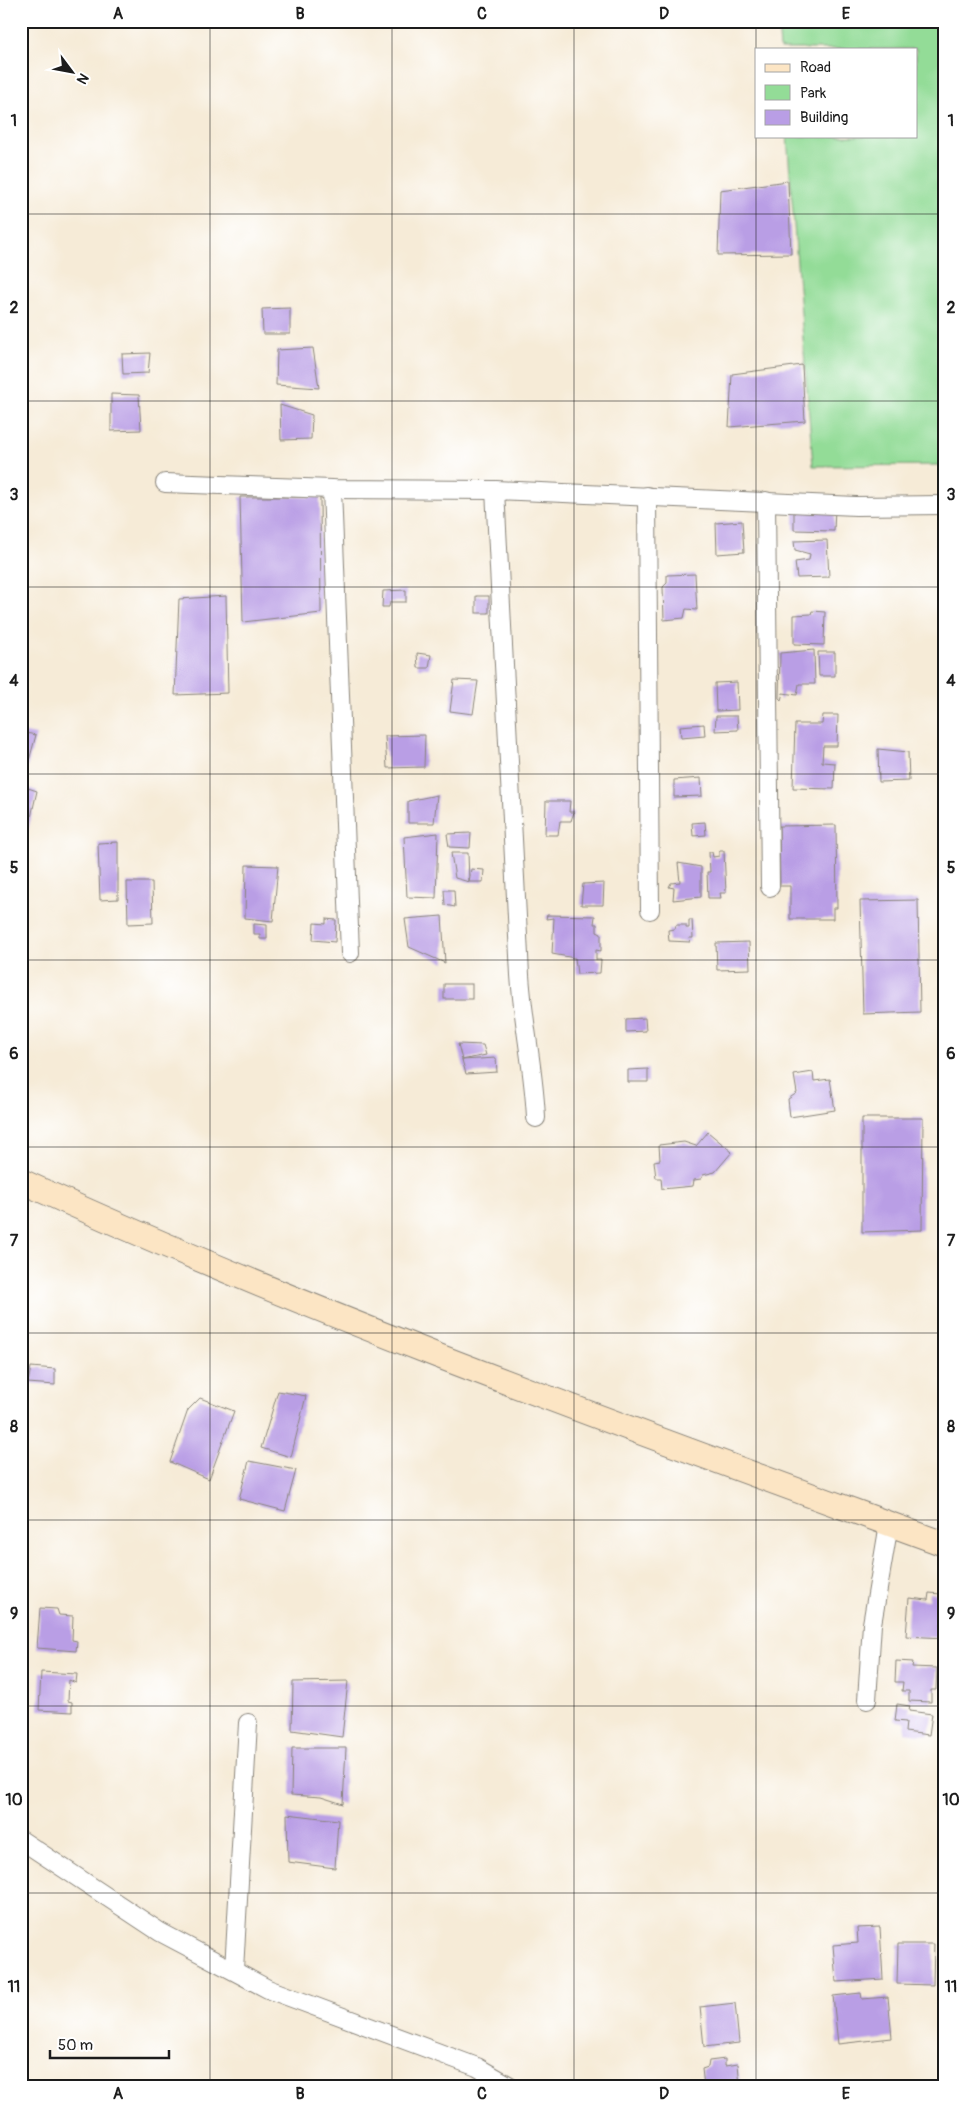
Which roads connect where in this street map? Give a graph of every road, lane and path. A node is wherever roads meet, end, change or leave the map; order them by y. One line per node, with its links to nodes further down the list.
1 (165, 483): 2 (street)
2 (332, 489): 3 (street); 9 (street)
3 (496, 490): 4 (street); 10 (street)
4 (646, 496): 5 (street); 8 (street)
5 (766, 501): 6 (street); 7 (street)
6 (944, 505)
7 (770, 887)
8 (650, 910)
9 (350, 954)
10 (536, 1118)
11 (21, 1181): 12 (street)
12 (888, 1524): 13 (street); 14 (street)
13 (944, 1544)
14 (867, 1700)
15 (248, 1722): 17 (street)
16 (21, 1840): 17 (street)
17 (234, 1970): 18 (street)
18 (510, 2086)

